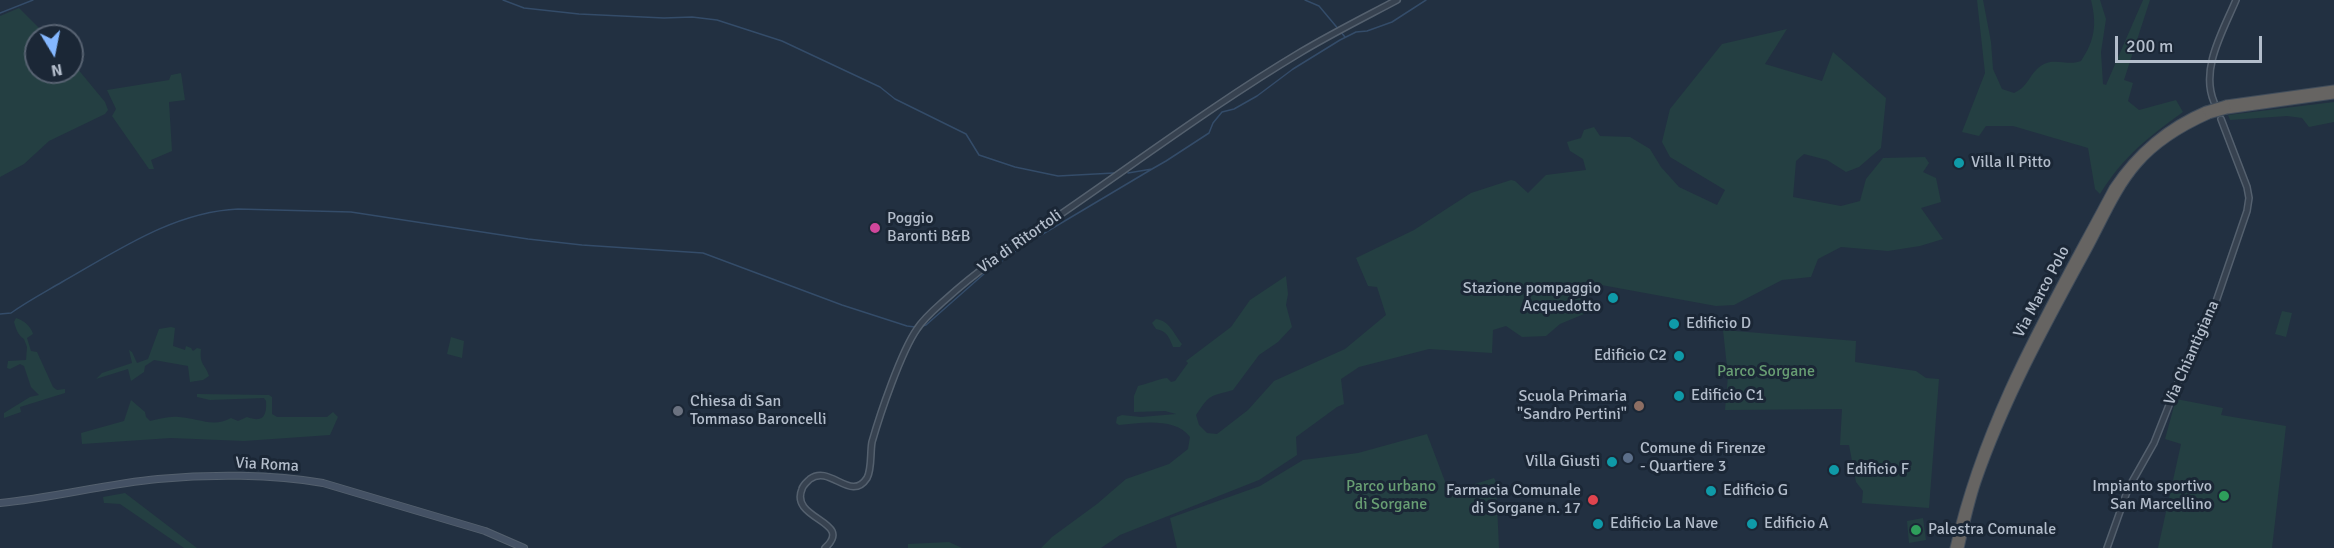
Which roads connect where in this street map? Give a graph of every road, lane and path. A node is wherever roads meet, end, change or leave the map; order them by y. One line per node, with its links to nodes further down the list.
1 (1397, 0): 11 (street, Via di Ritortoli)
2 (2236, 0): 5 (street)
3 (2334, 89): 6 (highway)
4 (2334, 95): 6 (highway)
5 (2214, 102)
6 (2227, 107): 8 (highway, Via Marco Polo, bridge)
7 (2221, 119): 14 (street, Via Chiantigiana)
8 (2083, 251): 12 (highway, Via Marco Polo); 13 (highway, Via Marco Polo)
9 (0, 503): 10 (main road, Via Roma)
10 (524, 548)
11 (825, 548)
12 (1954, 548)
13 (1960, 548)
14 (2107, 548)

